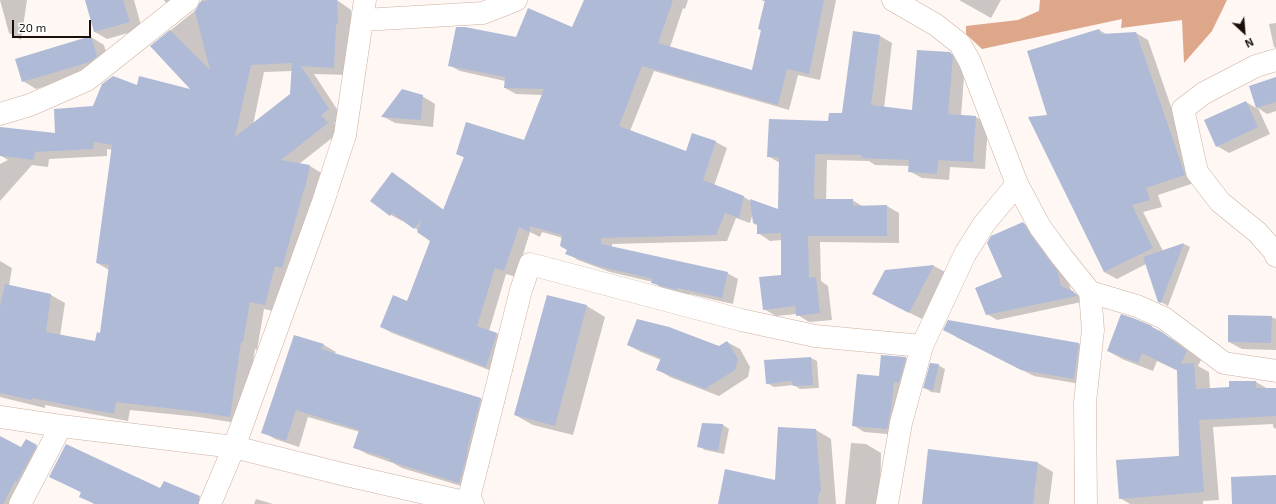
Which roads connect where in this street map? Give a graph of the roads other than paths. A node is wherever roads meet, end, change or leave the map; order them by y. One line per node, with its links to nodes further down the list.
1 (188, 0): 6 (street)
2 (516, 0): 4 (street)
3 (893, 0): 7 (street)
4 (364, 10): 14 (street)
5 (1276, 60): 8 (street)
6 (0, 114)
7 (1017, 184): 9 (street); 10 (street)
8 (1276, 256)
9 (1090, 292): 11 (street); 19 (street)
10 (922, 346): 15 (street); 18 (street)
11 (1276, 371)
12 (0, 417): 13 (street)
13 (61, 426): 14 (street); 16 (street)
14 (234, 447): 15 (street); 17 (street)
15 (471, 503)
16 (20, 504)
17 (210, 504)
18 (887, 504)
19 (1086, 504)

